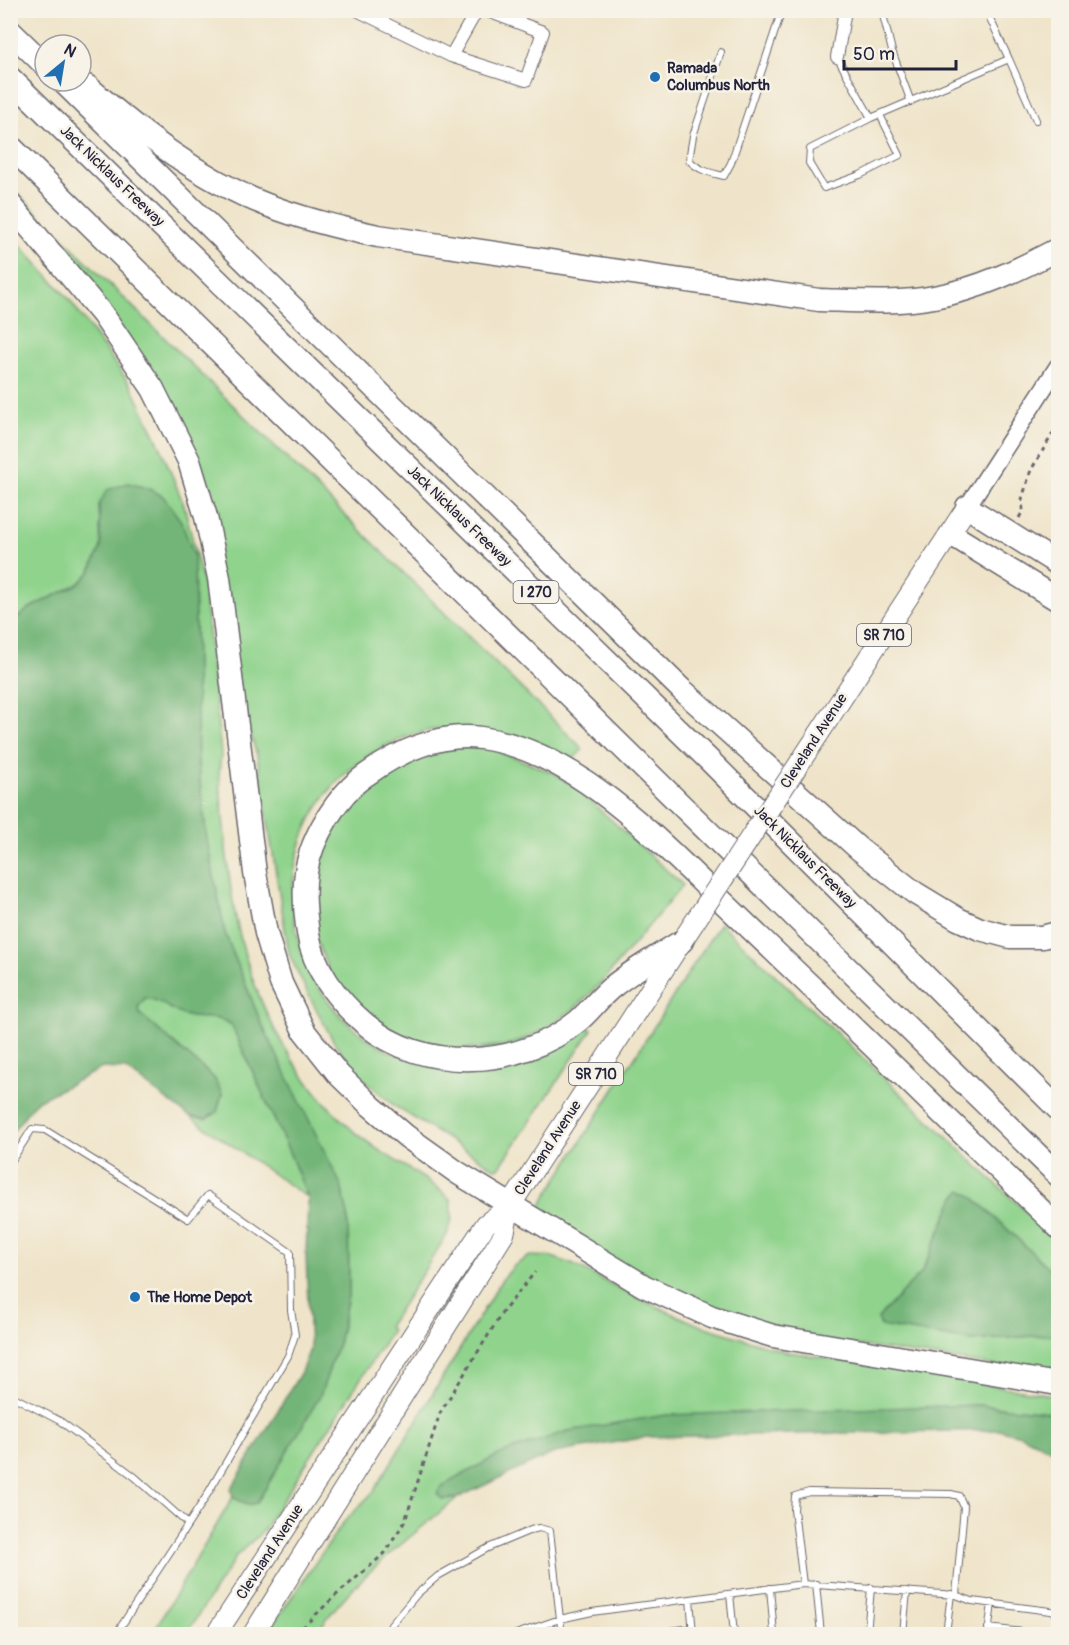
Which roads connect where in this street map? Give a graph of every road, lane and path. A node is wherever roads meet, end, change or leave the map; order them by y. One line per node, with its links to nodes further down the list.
1 (477, 10): 13 (street)
2 (484, 10): 13 (street)
3 (782, 10): 11 (lane)
4 (894, 10): 19 (lane)
5 (986, 10): 15 (lane)
6 (359, 11): 13 (street)
7 (842, 12): 14 (street)
8 (10, 19): 10 (highway)
9 (10, 31): 12 (highway)
10 (33, 39)
11 (721, 52)
12 (33, 53)
13 (451, 56)
14 (837, 57): 21 (lane)
15 (1009, 59): 19 (lane); 22 (lane)
16 (10, 78): 35 (highway, Jack Nicklaus Freeway / I 270)
17 (93, 91): 25 (highway)
18 (74, 93): 33 (highway)
19 (911, 102): 20 (lane)
20 (880, 115): 21 (lane); 21 (lane)
21 (871, 118)
22 (1036, 120)
23 (10, 146): 37 (highway)
24 (10, 204): 38 (highway)
25 (1059, 249)
26 (1059, 366): 28 (main road, Cleveland Avenue / SR 710)
27 (1059, 425): 29 (path)
28 (967, 507): 29 (highway); 30 (main road, Cleveland Avenue / SR 710)
29 (1009, 533): 31 (highway)
30 (951, 534): 32 (highway); 34 (main road, Cleveland Avenue / SR 710, bridge)
31 (1059, 564)
32 (1059, 600)
33 (1059, 933)
34 (682, 941): 38 (main road, Cleveland Avenue / SR 710); 39 (highway)
35 (1059, 1109)
36 (10, 1163): 43 (lane)
37 (1059, 1175)
38 (510, 1206): 41 (highway); 60 (main road, Cleveland Avenue); 61 (main road, Cleveland Avenue)
39 (1059, 1227)
40 (535, 1272): 62 (path)
41 (1059, 1384)
42 (10, 1395): 43 (lane)
43 (188, 1524): 59 (lane)
44 (803, 1584): 45 (lane); 46 (lane); 50 (lane)
45 (816, 1584): 47 (lane); 68 (lane)
46 (770, 1588): 49 (lane); 67 (lane)
47 (871, 1588): 48 (lane); 69 (lane)
48 (907, 1591): 50 (lane); 70 (lane)
49 (730, 1594): 51 (lane); 66 (lane)
50 (953, 1594): 52 (lane); 71 (lane)
51 (690, 1599): 54 (lane); 55 (lane)
52 (992, 1603): 53 (lane); 56 (lane)
53 (1059, 1612)
54 (560, 1619): 63 (lane); 64 (lane); 65 (lane)
55 (693, 1631): 57 (lane)
56 (988, 1631): 58 (lane)
57 (645, 1634)
58 (1031, 1634): 72 (lane)
59 (116, 1635)
60 (216, 1635)
61 (253, 1635)
62 (296, 1635)
63 (387, 1635)
64 (516, 1635)
65 (562, 1635)
66 (734, 1635)
67 (774, 1635)
68 (821, 1635)
69 (867, 1635)
70 (903, 1635)
71 (946, 1635)
72 (1041, 1635)

